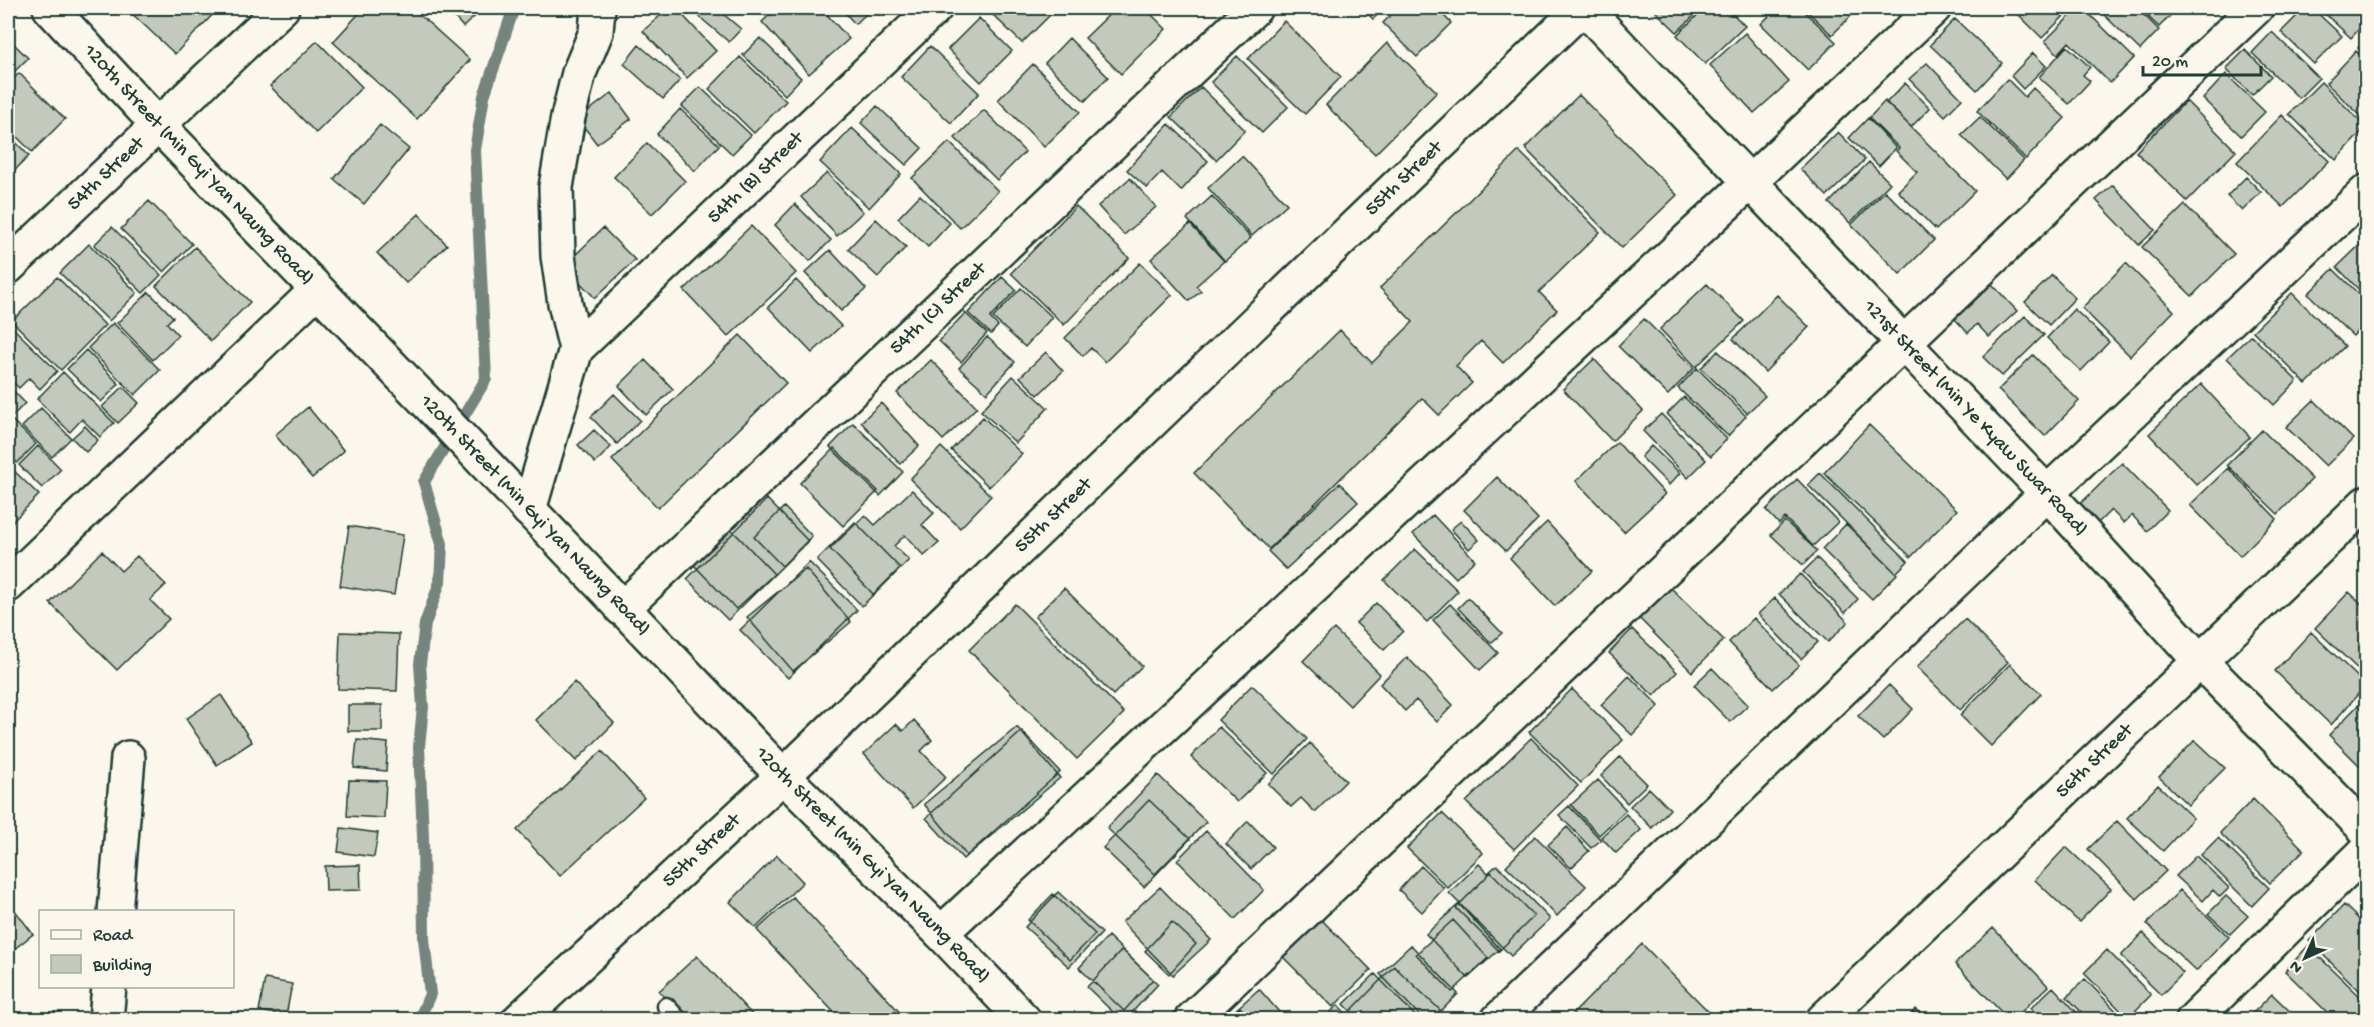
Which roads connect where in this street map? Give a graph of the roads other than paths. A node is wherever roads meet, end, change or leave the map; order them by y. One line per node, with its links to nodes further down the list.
1 (50, 8): 10 (street, 120th Street (Min Gyi Yan Naung Road))
2 (282, 8): 10 (street, 54th Street)
3 (622, 8): 9 (street)
4 (935, 8): 16 (street, 54th (B) Street)
5 (1255, 8): 21 (street, 54th (C) Street)
6 (1583, 8): 11 (street, 121st Street (Min Ye Kyaw Swar Road)); 24 (street, 55th Street)
7 (1934, 8): 11 (street)
8 (2256, 8): 15 (street)
9 (597, 20): 16 (street)
10 (158, 124): 13 (street, 54th Street); 14 (street, 120th Street (Min Gyi Yan Naung Road))
11 (1750, 182): 15 (street, 121st Street (Min Ye Kyaw Swar Road)); 28 (street)
12 (2367, 192): 17 (street)
13 (8, 267)
14 (317, 290): 19 (street, 120th Street (Min Gyi Yan Naung Road)); 20 (street)
15 (1904, 343): 17 (street, 121st Street (Min Ye Kyaw Swar Road)); 35 (street)
16 (576, 349): 19 (street)
17 (2047, 493): 22 (street, 121st Street (Min Ye Kyaw Swar Road)); 36 (street)
18 (2367, 503): 22 (street, 56th Street)
19 (530, 510): 21 (street, 120th Street (Min Gyi Yan Naung Road))
20 (8, 585)
21 (622, 609): 24 (street, 120th Street (Min Gyi Yan Naung Road))
22 (2200, 661): 25 (street, 121st Street (Min Ye Kyaw Swar Road)); 37 (street, 56th Street)
23 (128, 758): 27 (street)
24 (783, 776): 28 (street, 120th Street (Min Gyi Yan Naung Road)); 32 (street, 55th Street)
25 (2367, 830)
26 (2367, 851): 38 (street)
27 (115, 910)
28 (941, 933): 34 (street, 120th Street (Min Gyi Yan Naung Road))
29 (109, 988): 31 (street)
30 (666, 1006): 33 (lane)
31 (106, 1020)
32 (519, 1020)
33 (679, 1020)
34 (1024, 1020)
35 (1191, 1020)
36 (1498, 1020)
37 (1823, 1020)
38 (2193, 1020)

